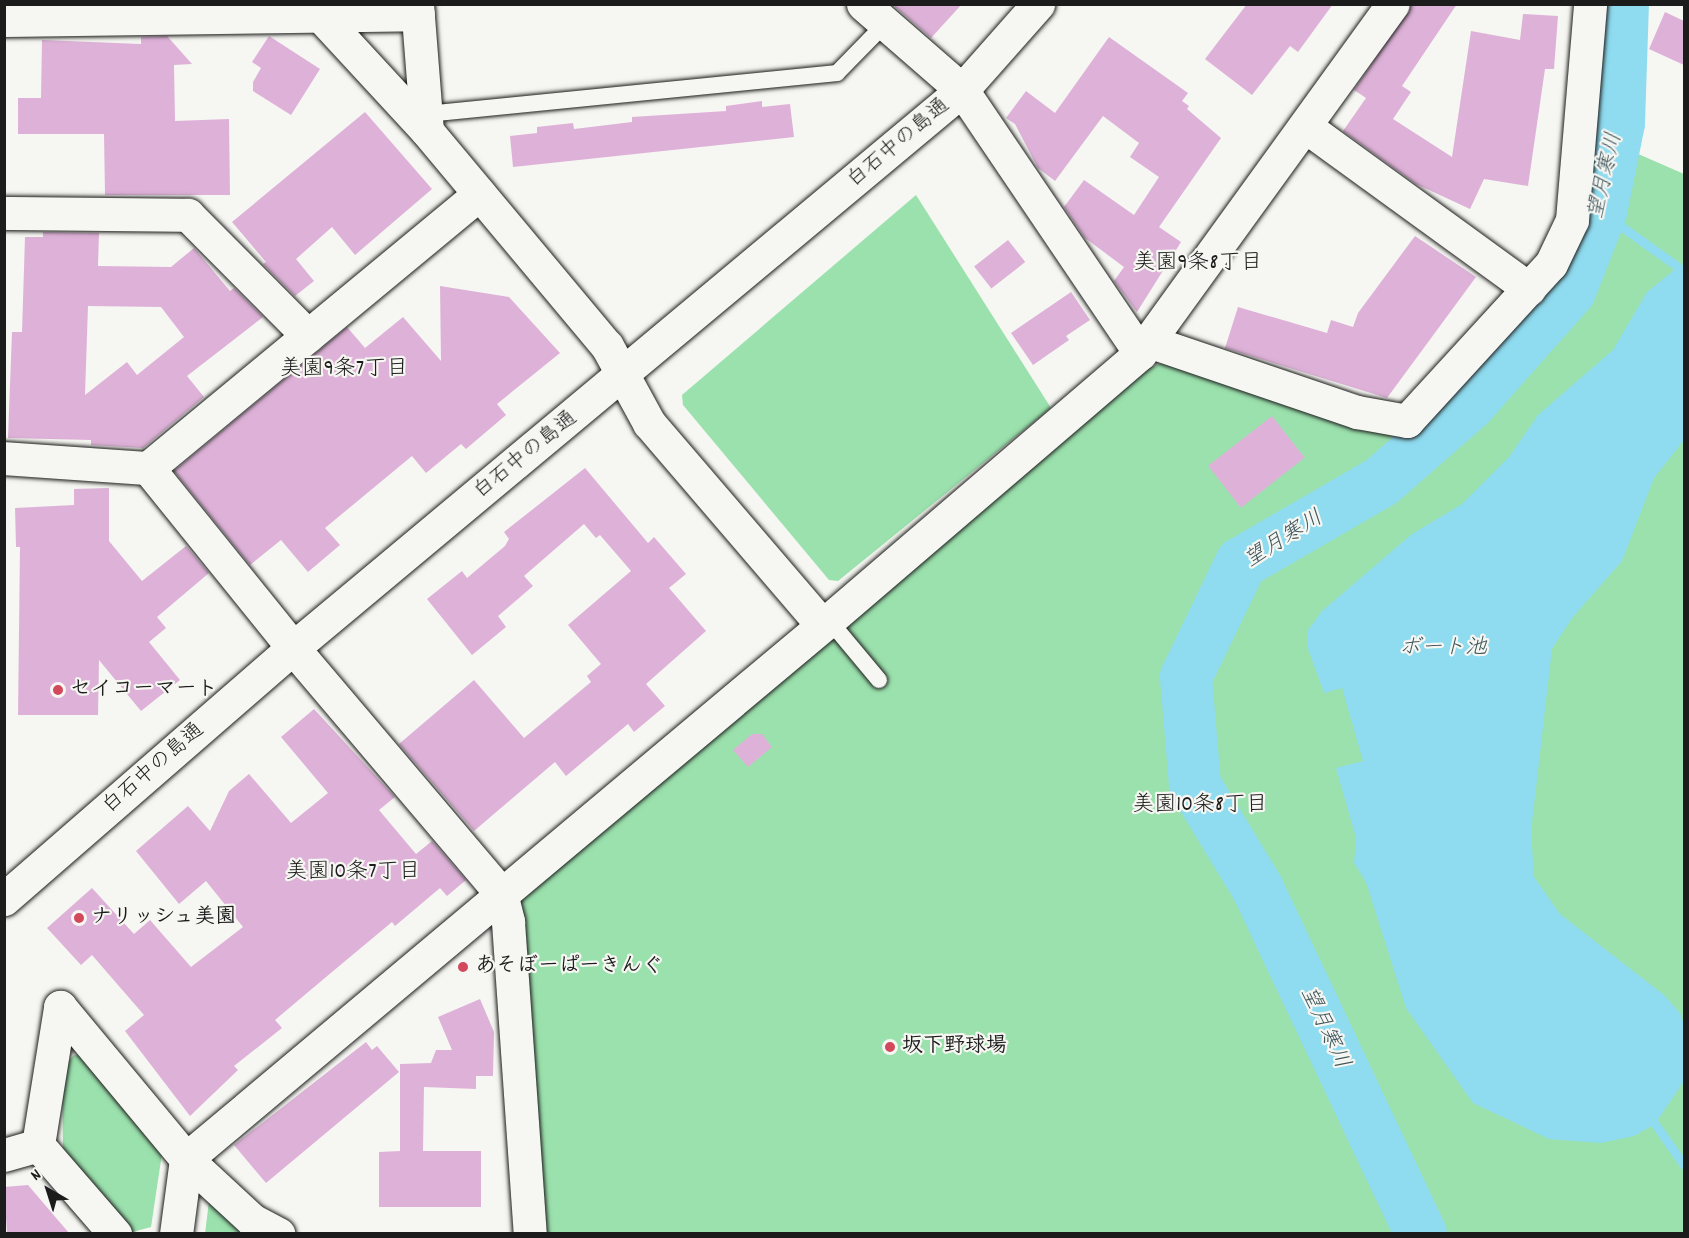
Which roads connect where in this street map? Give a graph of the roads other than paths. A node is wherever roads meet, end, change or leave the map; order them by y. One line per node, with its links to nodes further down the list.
1 (1038, 4): 9 (street, 白石中の島通)
2 (1393, 4): 11 (street)
3 (1590, 4): 14 (street)
4 (417, 9): 6 (street); 10 (street)
5 (231, 10): 6 (street); 8 (street)
6 (319, 14): 10 (street)
7 (874, 14): 9 (street); 10 (lane)
8 (4, 20)
9 (962, 90): 16 (street); 17 (street, 白石中の島通)
10 (427, 122): 12 (street)
11 (1305, 126): 14 (street); 16 (street)
12 (478, 194): 15 (street); 17 (street)
13 (4, 213): 15 (street)
14 (1528, 289): 16 (street)
15 (308, 336): 19 (street)
16 (1144, 347): 20 (street)
17 (622, 377): 20 (street); 21 (street, 白石中の島通)
18 (4, 458): 19 (street)
19 (148, 468): 21 (street)
20 (825, 623): 22 (lane); 23 (street)
21 (293, 648): 23 (street); 24 (street, 白石中の島通)
22 (879, 680)
23 (501, 892): 27 (street); 31 (street)
24 (4, 899)
25 (38, 1145): 26 (street); 27 (street); 28 (street)
26 (4, 1155)
27 (186, 1159): 29 (street); 30 (street)
28 (114, 1233)
29 (176, 1233)
30 (278, 1233)
31 (531, 1233)

